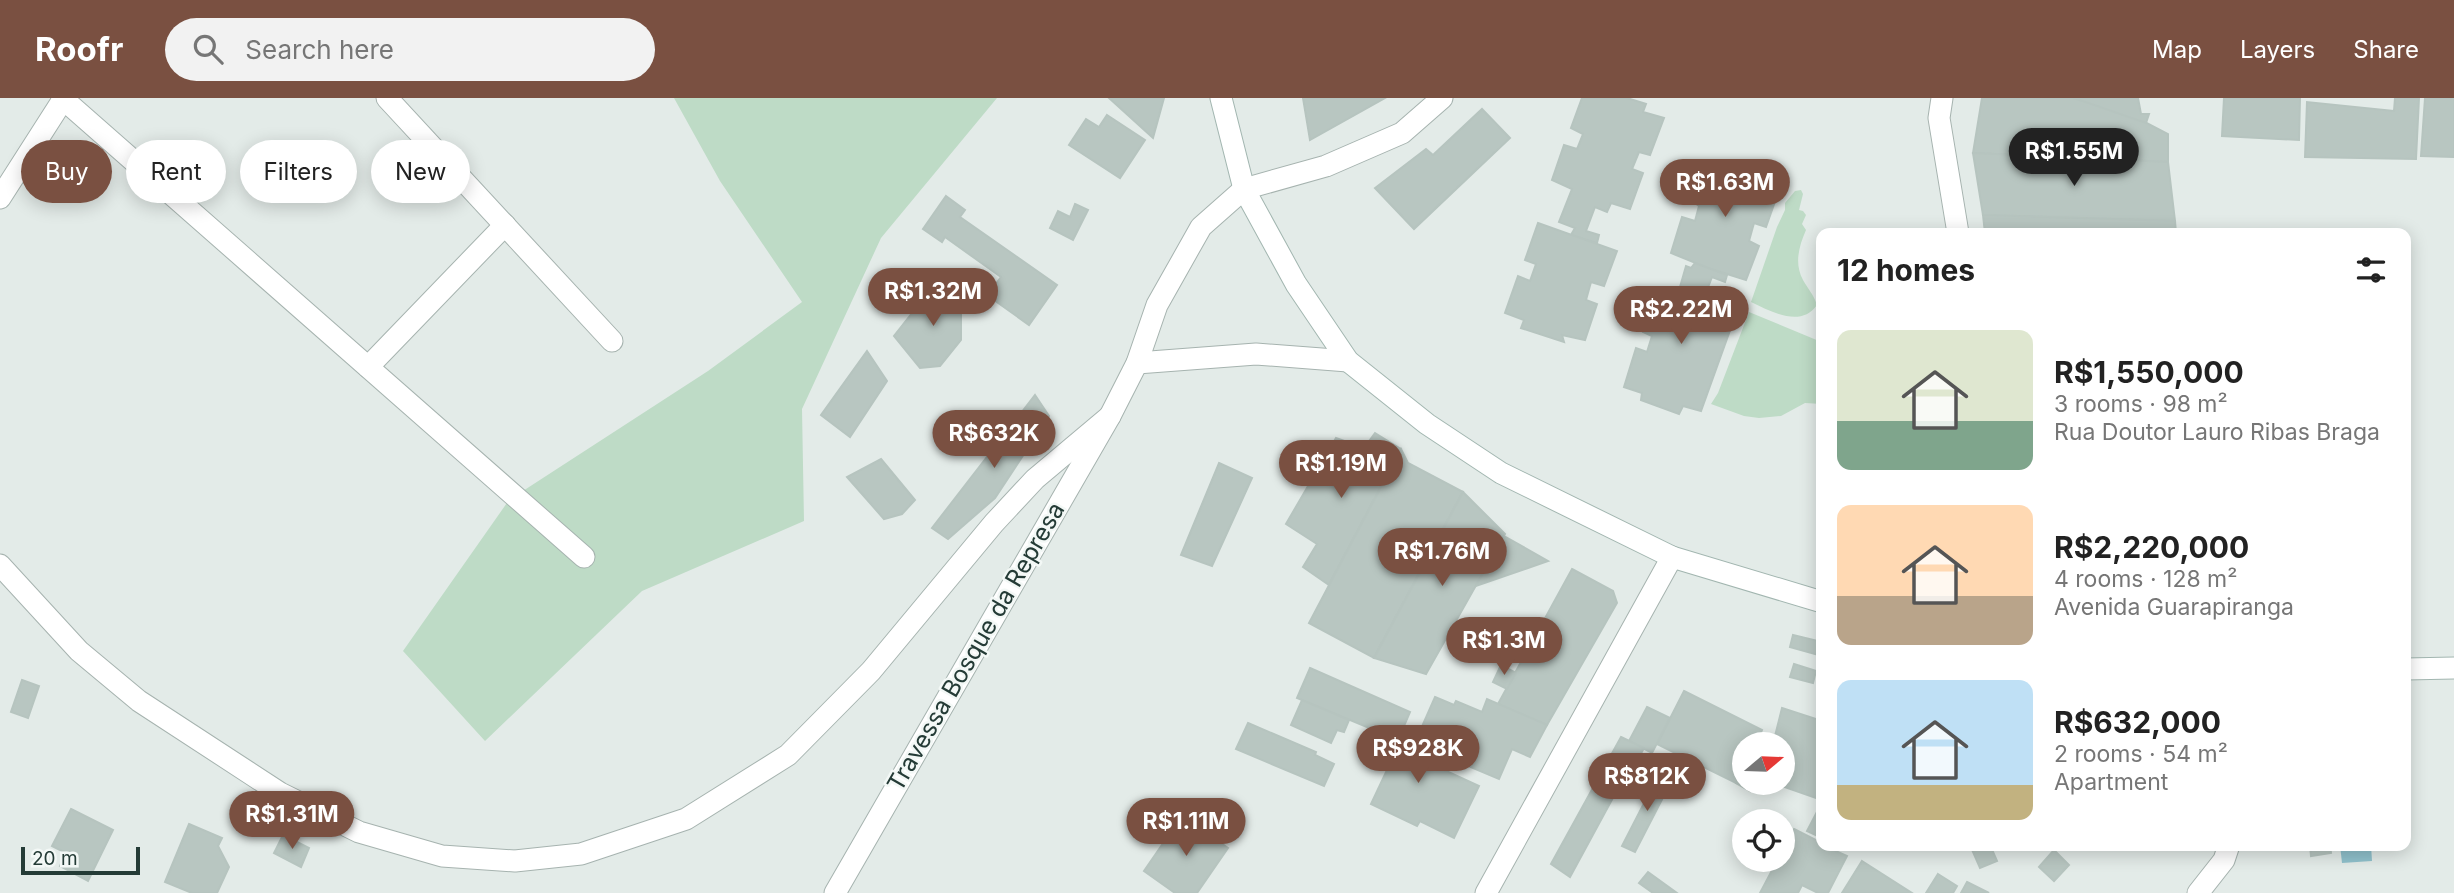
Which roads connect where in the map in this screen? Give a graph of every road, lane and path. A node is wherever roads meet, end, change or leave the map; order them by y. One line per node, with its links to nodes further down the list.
1 (63, 98): 7 (street); 13 (street)
2 (387, 98): 8 (street)
3 (1221, 98): 6 (street)
4 (1443, 98): 6 (street)
5 (1942, 98): 9 (street)
6 (1244, 189): 11 (street); 12 (street, Travessa Bosque da Represa)
7 (0, 198)
8 (505, 225): 10 (street); 13 (street)
9 (1957, 228)
10 (612, 341)
11 (1348, 361): 12 (street); 16 (street)
12 (1137, 363): 14 (street, Travessa Bosque da Represa)
13 (368, 367): 15 (street)
14 (1110, 416): 17 (street); 22 (street, Travessa Bosque da Represa)
15 (583, 557)
16 (1672, 557): 18 (street); 23 (street)
17 (0, 565)
18 (1816, 600)
19 (2454, 668): 20 (street)
20 (2411, 669)
21 (2227, 851): 24 (street)
22 (835, 893)
23 (1486, 893)
24 (2198, 893)

